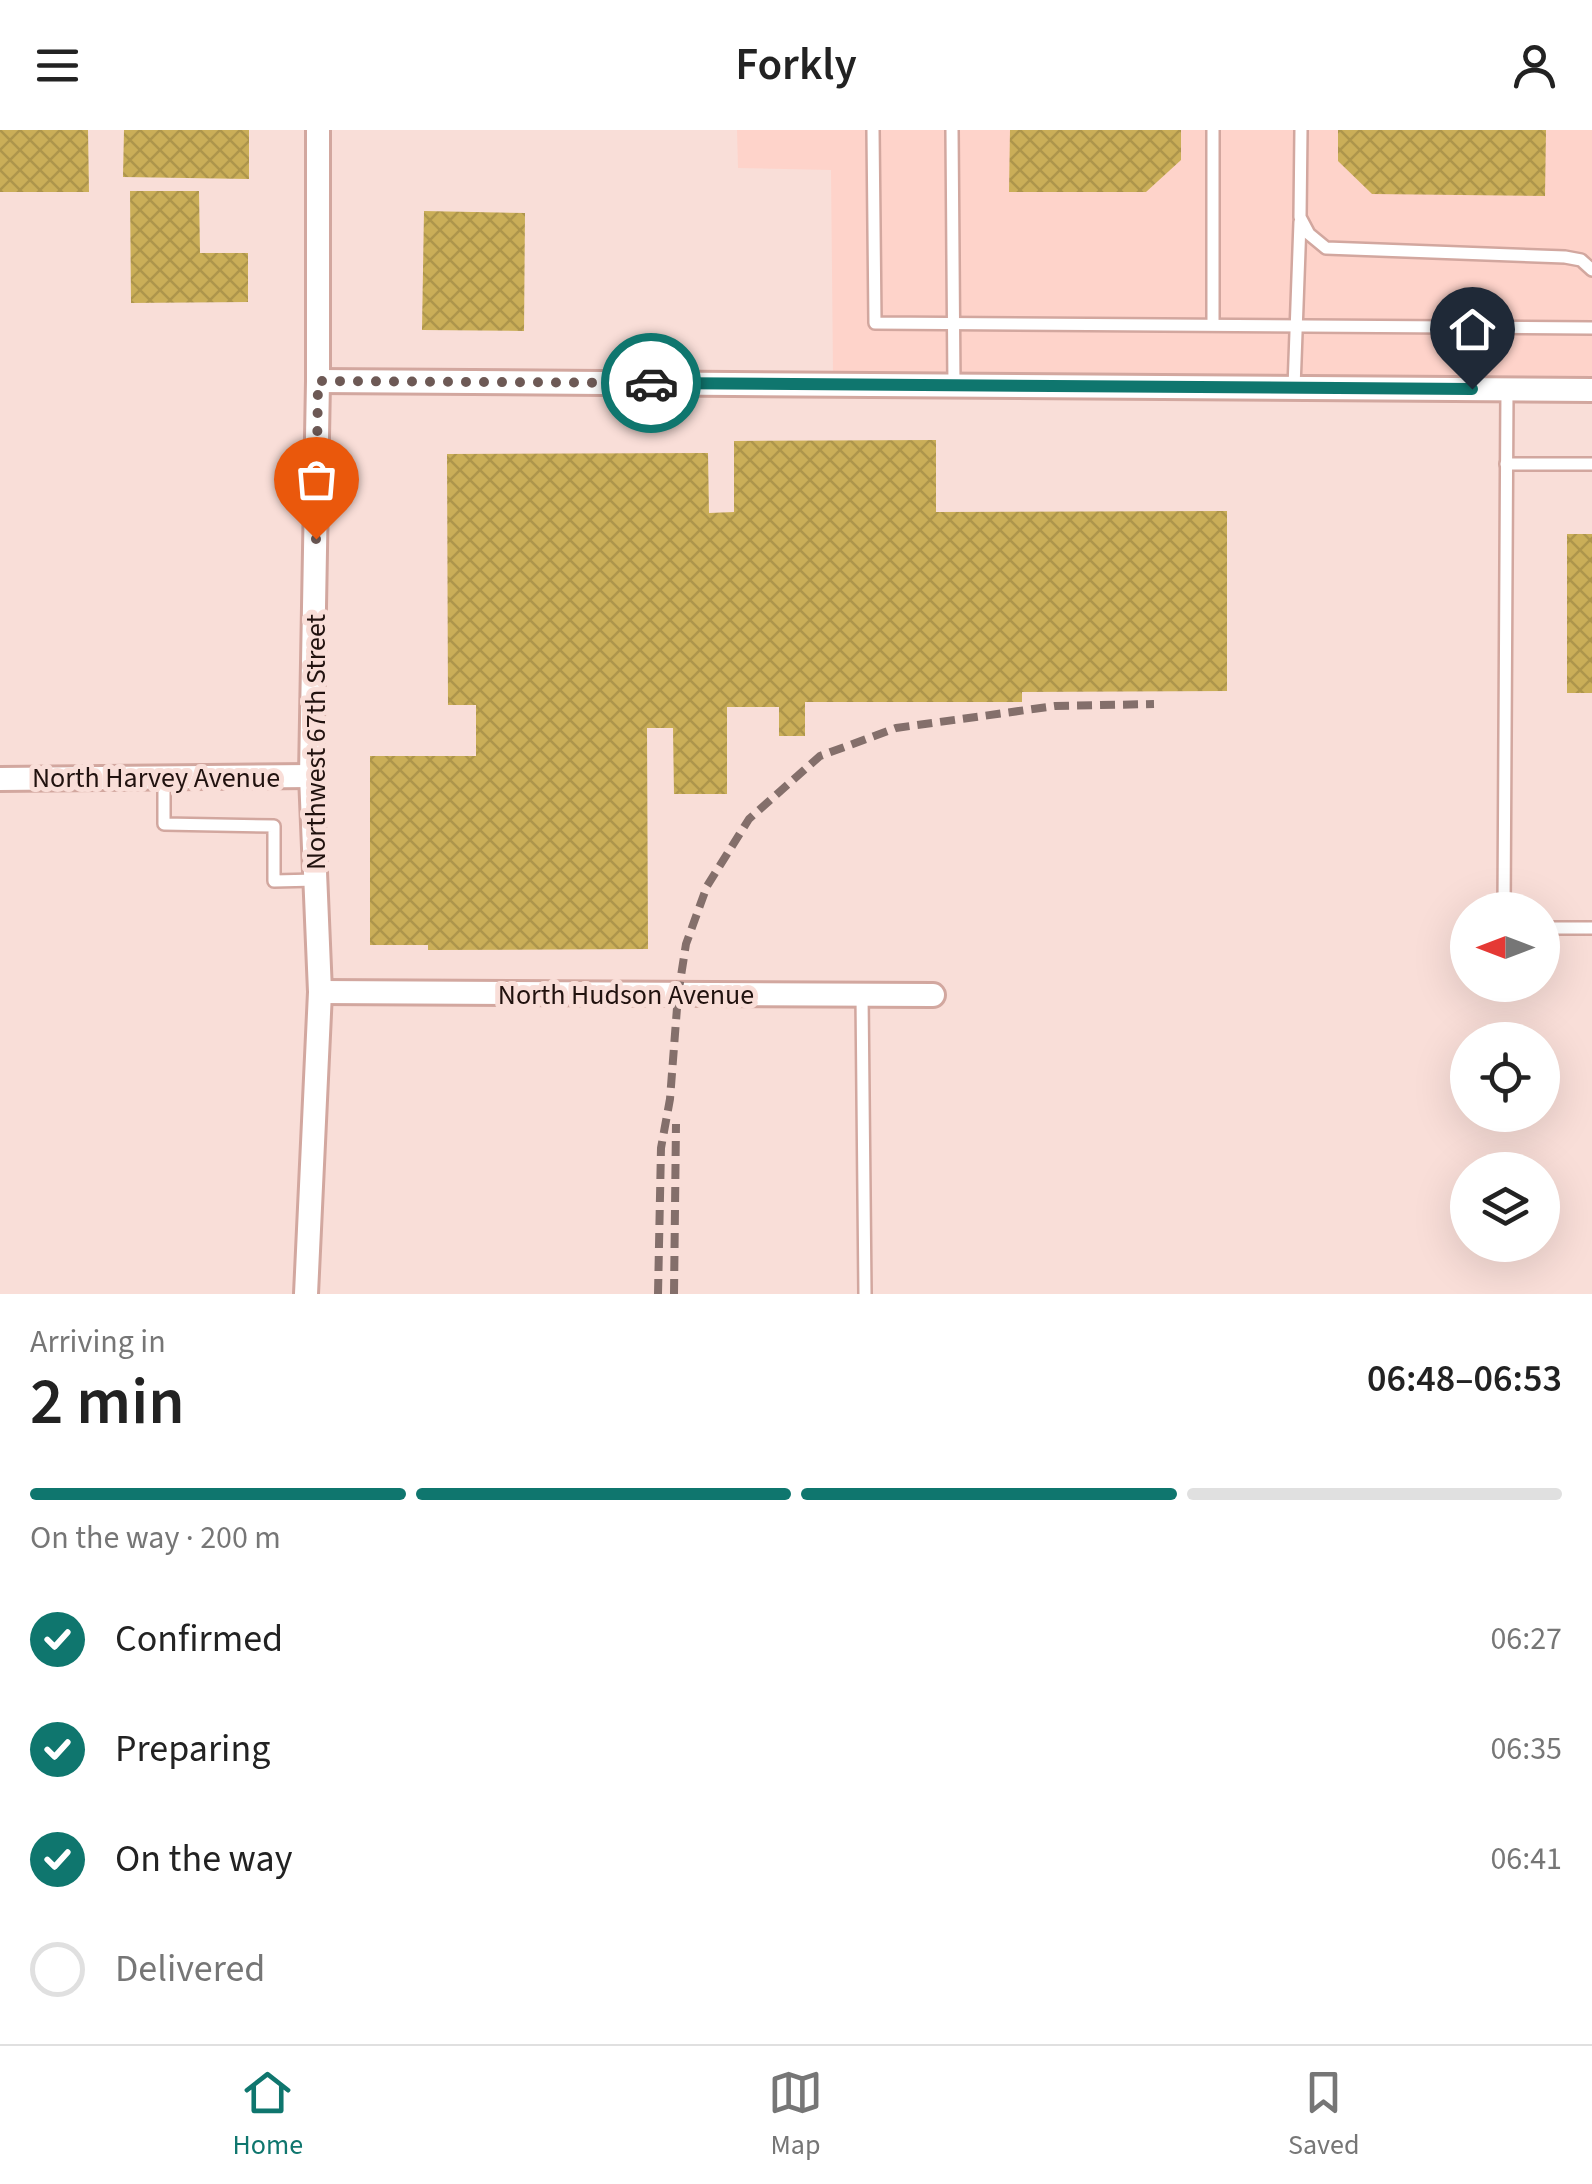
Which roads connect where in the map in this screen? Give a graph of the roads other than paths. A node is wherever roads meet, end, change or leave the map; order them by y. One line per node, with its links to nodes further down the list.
1 (318, 130): 12 (street, Northwest 67th Street)
2 (873, 130): 8 (lane)
3 (952, 130): 8 (lane)
4 (1214, 130): 9 (lane)
5 (1301, 130): 6 (lane)
6 (1300, 216): 7 (lane); 10 (lane)
7 (1592, 270)
8 (954, 324): 9 (lane); 13 (lane)
9 (1214, 324): 10 (lane)
10 (1296, 324): 11 (lane); 14 (lane)
11 (1592, 328)
12 (318, 381): 13 (street); 20 (street, Northwest 67th Street)
13 (954, 386): 14 (street)
14 (1294, 388): 15 (street)
15 (1507, 390): 16 (street); 17 (lane)
16 (1592, 390)
17 (1506, 464): 18 (lane); 23 (lane)
18 (1592, 464)
19 (164, 776): 20 (street, North Harvey Avenue); 21 (street, North Harvey Avenue); 22 (lane)
20 (312, 776): 22 (street, Northwest 67th Street)
21 (0, 778)
22 (316, 880): 26 (street, Northwest 67th Street)
23 (1504, 892)
24 (1560, 928): 25 (lane)
25 (1592, 928)
26 (320, 992): 27 (street, North Hudson Avenue); 29 (street, Northwest 67th Street)
27 (862, 995): 28 (street, North Hudson Avenue); 30 (lane)
28 (932, 995)
29 (306, 1294)
30 (865, 1294)

